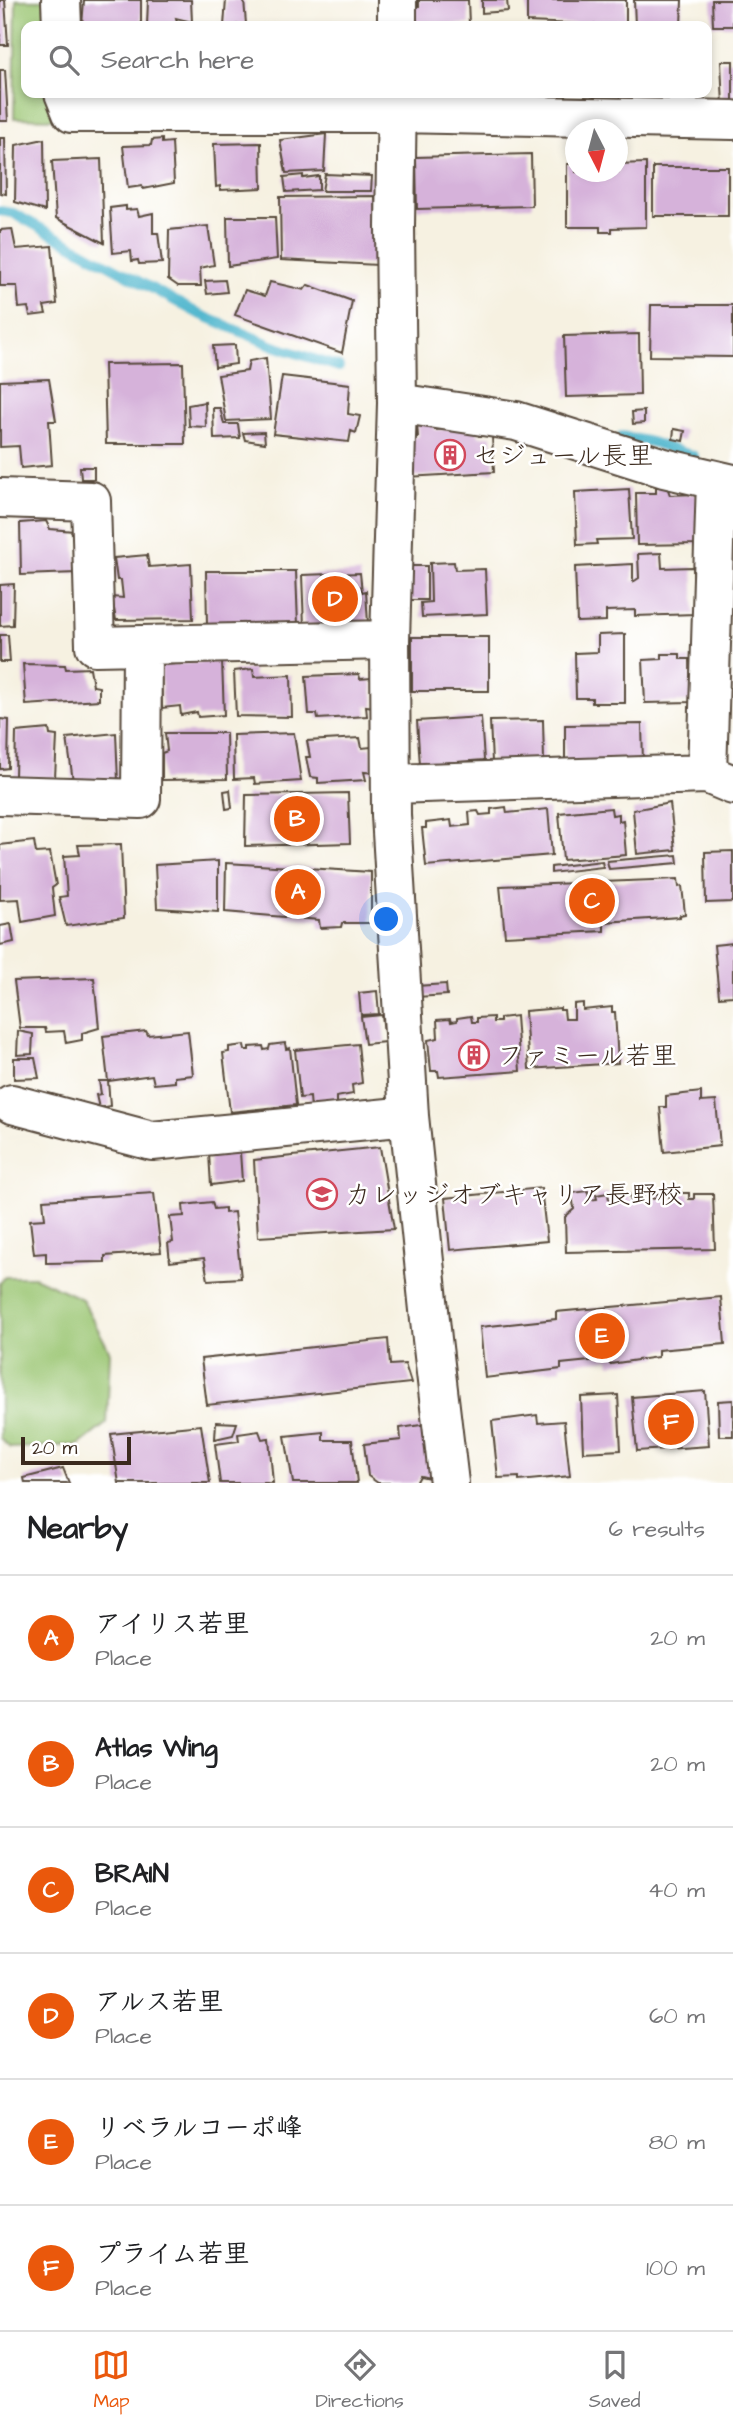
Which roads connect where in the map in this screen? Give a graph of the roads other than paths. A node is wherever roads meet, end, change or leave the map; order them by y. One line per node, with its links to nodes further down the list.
1 (61, 0): 3 (street)
2 (397, 0): 4 (street)
3 (62, 21)
4 (397, 21)
5 (66, 98): 6 (street)
6 (397, 103): 7 (street); 8 (street)
7 (733, 120)
8 (397, 403): 9 (street); 11 (street)
9 (724, 482): 13 (street)
10 (0, 498): 12 (street)
11 (390, 640): 12 (street); 14 (street)
12 (142, 645): 15 (street)
13 (720, 779): 14 (street)
14 (392, 784): 17 (street)
15 (0, 795)
16 (12, 1104): 17 (street)
17 (409, 1116): 18 (street)
18 (449, 1483)

